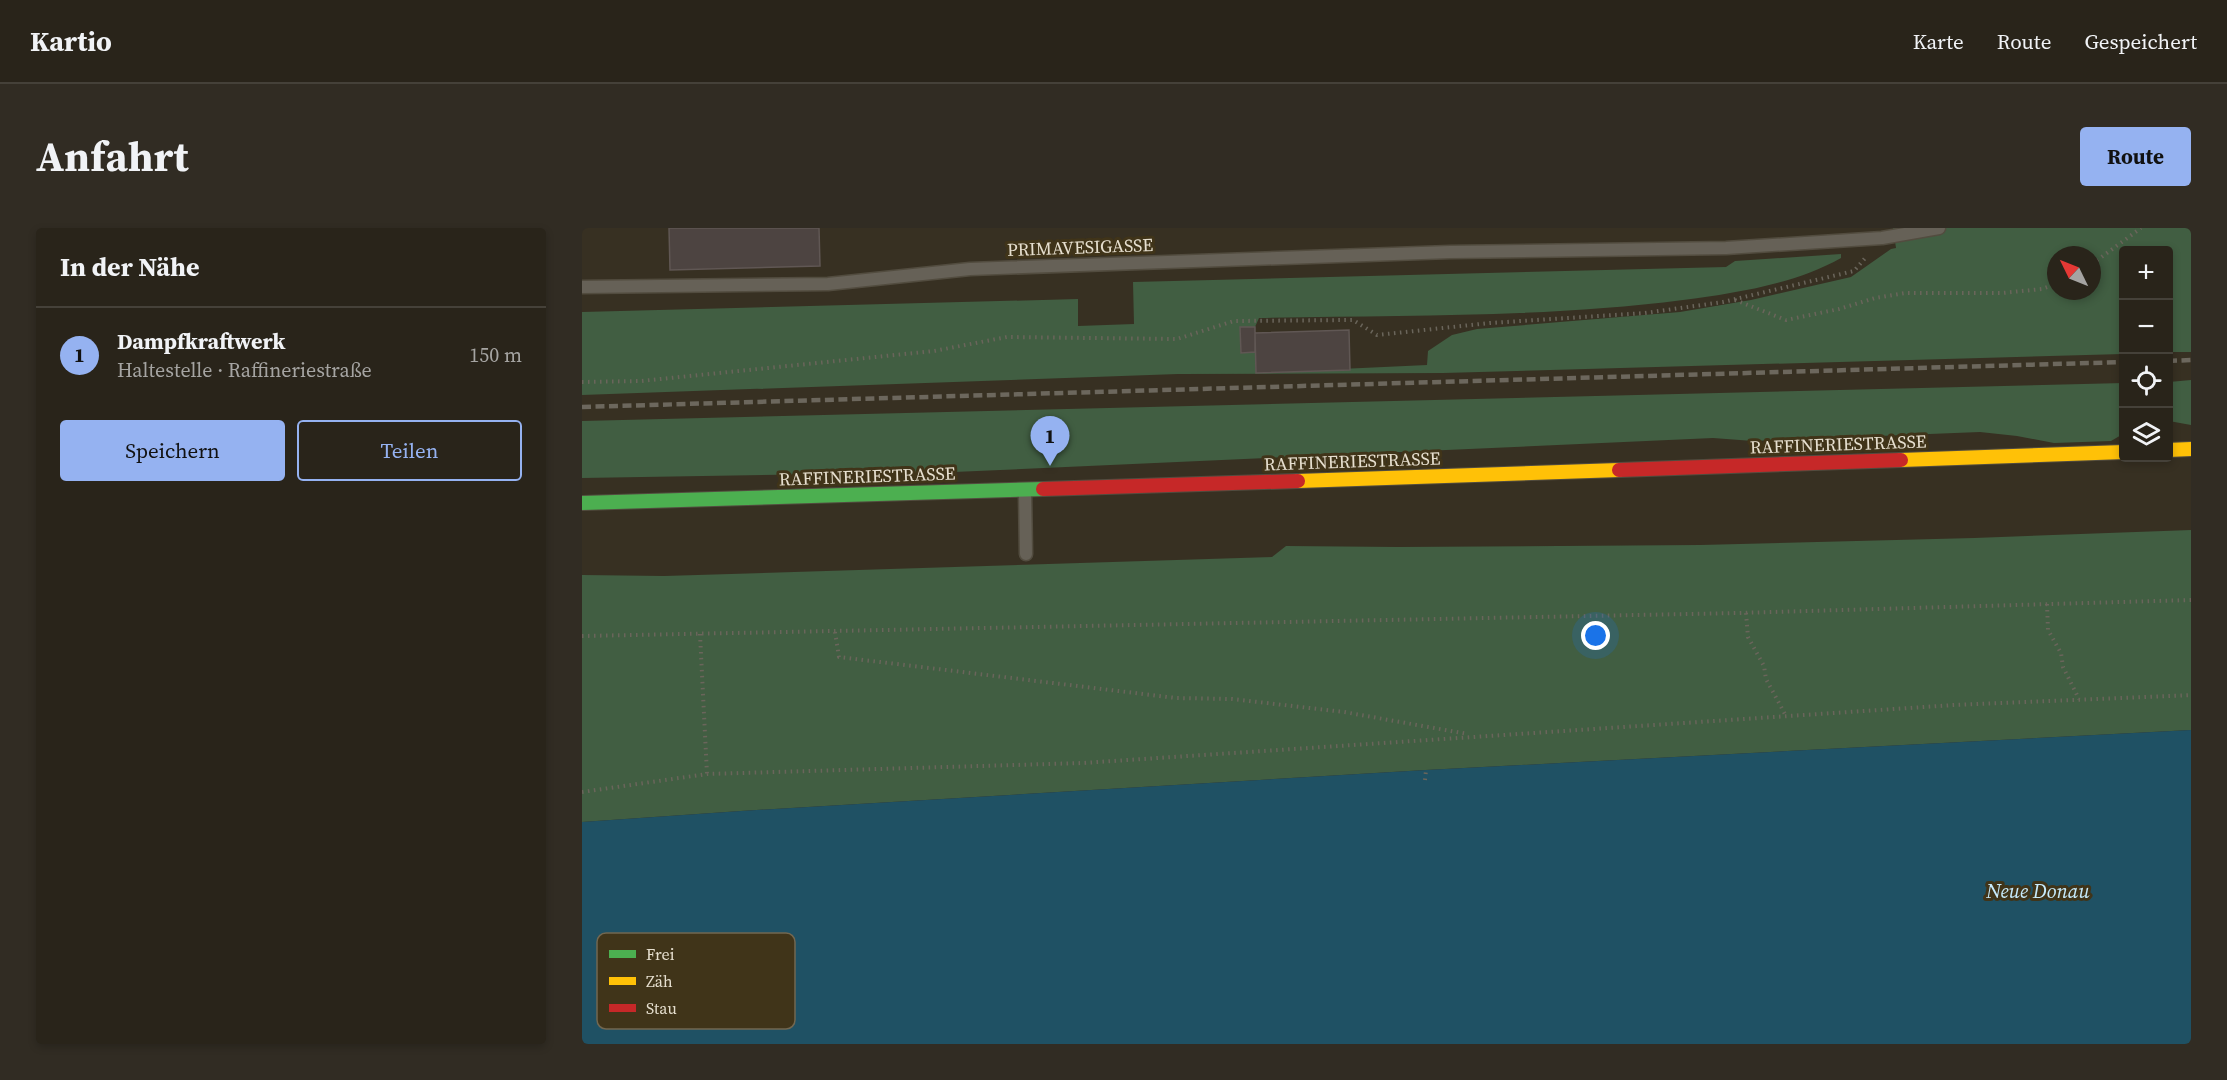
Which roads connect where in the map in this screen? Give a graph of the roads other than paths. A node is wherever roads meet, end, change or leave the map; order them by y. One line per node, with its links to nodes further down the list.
1 (1939, 228): 2 (lane, PRIMAVESIGASSE)
2 (582, 287)
3 (2191, 449): 4 (main road)
4 (2173, 450)
5 (2119, 452): 6 (main road, RAFFINERIESTRASSE)
6 (1025, 489): 7 (main road, RAFFINERIESTRASSE); 8 (lane)
7 (582, 503)
8 (1026, 554)

